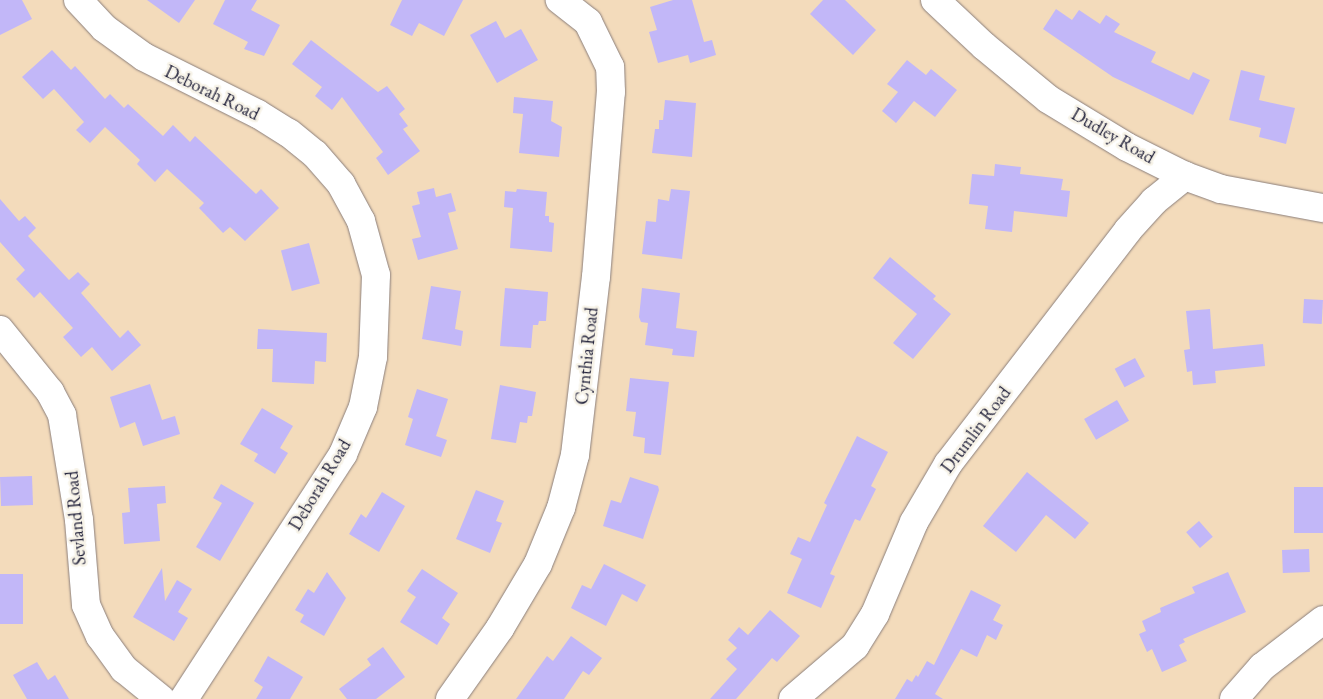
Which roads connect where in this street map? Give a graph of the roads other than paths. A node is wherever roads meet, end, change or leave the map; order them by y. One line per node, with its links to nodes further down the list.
1 (78, 0): 9 (street, Deborah Road)
2 (560, 0): 10 (street, Cynthia Road)
3 (935, 0): 4 (street, Dudley Road)
4 (1185, 176): 5 (street, Dudley Road); 11 (street, Drumlin Road)
5 (1323, 208)
6 (0, 330): 8 (street, Sevland Road)
7 (1323, 620): 12 (street)
8 (161, 699)
9 (184, 699)
10 (450, 699)
11 (793, 699)
12 (1234, 699)

